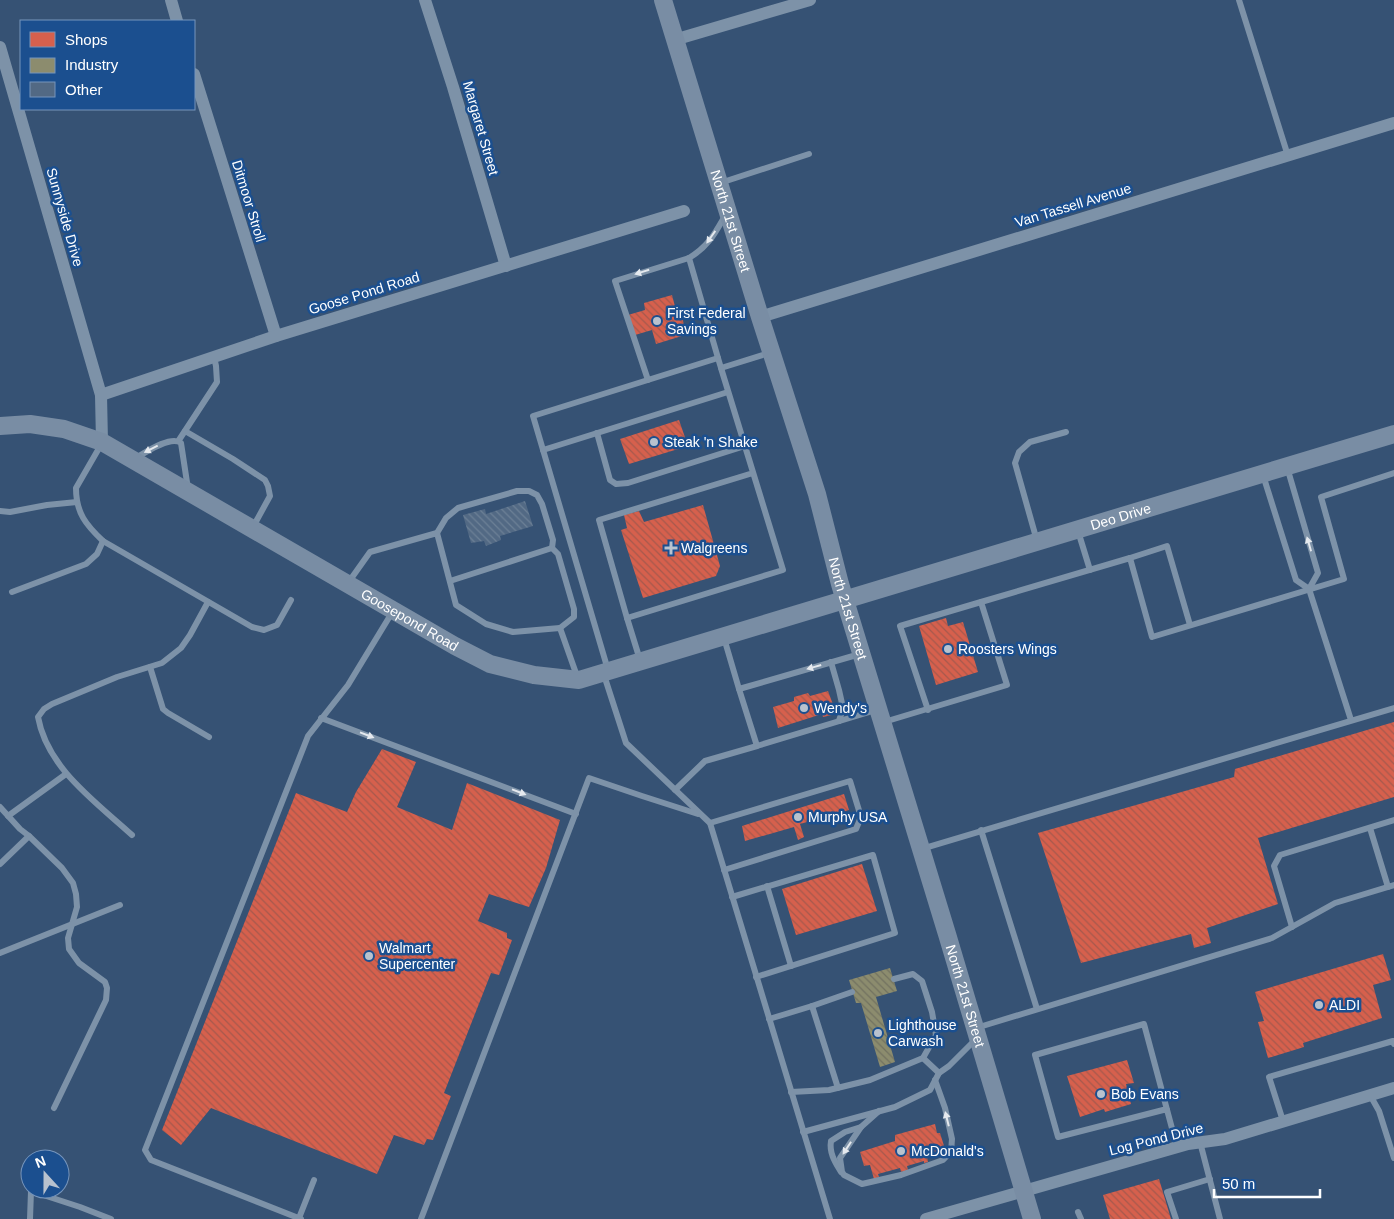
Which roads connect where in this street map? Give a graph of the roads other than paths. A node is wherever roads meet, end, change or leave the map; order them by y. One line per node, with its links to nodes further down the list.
1 (170, 0): 6 (street)
2 (425, 0): 17 (street, Margaret Street)
3 (663, 0): 7 (street, North 21st Street)
4 (810, 0): 7 (street)
5 (1239, 0): 12 (lane)
6 (177, 20)
7 (674, 40): 13 (street, North 21st Street)
8 (0, 47): 26 (street, Sunnyside Drive)
9 (195, 77): 19 (street, Ditmoor Stroll)
10 (1394, 124): 12 (street, Van Tassell Avenue)
11 (809, 154): 13 (lane)
12 (1288, 156): 18 (street, Van Tassell Avenue)
13 (719, 183): 14 (street, North 21st Street)
14 (727, 210): 16 (lane, one-way to 16); 18 (street, North 21st Street)
15 (684, 211): 17 (street, Goose Pond Road)
16 (689, 258): 22 (lane); 24 (lane, one-way to 24)
17 (506, 266): 19 (street, Goose Pond Road)
18 (760, 317): 20 (street, North 21st Street)
19 (276, 336): 21 (street, Goose Pond Road)
20 (772, 352): 23 (lane); 57 (street, North 21st Street)
21 (214, 357): 26 (street, Goose Pond Road); 28 (lane)
22 (718, 358): 23 (lane); 24 (lane)
23 (721, 368): 25 (lane)
24 (648, 380): 35 (lane)
25 (728, 392): 30 (lane); 34 (lane)
26 (101, 395): 33 (street)
27 (0, 426): 33 (street, Goosepond Road)
28 (185, 431): 32 (lane); 44 (lane)
29 (1066, 432): 48 (lane)
30 (597, 433): 34 (lane); 35 (lane)
31 (1394, 434): 37 (street, Deo Drive)
32 (179, 440): 36 (lane, one-way to 36); 41 (lane)
33 (102, 442): 36 (street, Goosepond Road); 42 (lane)
34 (745, 446): 38 (lane)
35 (543, 450): 69 (lane)
36 (132, 460): 41 (street, Goosepond Road)
37 (1287, 466): 40 (street, Deo Drive); 54 (lane, one-way to 37)
38 (753, 473): 61 (lane); 61 (lane)
39 (1394, 473): 54 (lane)
40 (1262, 474): 45 (street, Deo Drive); 54 (lane)
41 (188, 492): 44 (street, Goosepond Road)
42 (77, 502): 43 (lane); 47 (lane)
43 (0, 511)
44 (252, 529): 53 (street, Goosepond Road)
45 (1078, 529): 48 (street, Deo Drive); 51 (lane)
46 (437, 533): 49 (lane); 52 (lane); 53 (lane)
47 (103, 541): 55 (lane); 58 (lane)
48 (1037, 542): 57 (street, Deo Drive)
49 (552, 548): 52 (lane); 63 (lane)
50 (1130, 558): 51 (lane); 62 (lane); 62 (lane)
51 (1090, 570): 59 (lane)
52 (450, 581): 63 (lane)
53 (348, 584): 60 (street, Goosepond Road)
54 (1309, 589): 62 (lane); 76 (lane)
55 (12, 592)
56 (291, 600): 58 (lane)
57 (846, 600): 64 (street, Goosepond Road); 65 (street, North 21st Street)
58 (208, 602): 68 (lane)
59 (981, 602): 73 (lane); 73 (lane)
60 (394, 610): 70 (street, Goosepond Road); 75 (lane)
61 (627, 618): 66 (lane)
62 (1190, 625)
63 (560, 628): 70 (lane)
64 (724, 636): 66 (street, Goosepond Road); 71 (lane)
65 (861, 654): 67 (lane); 74 (street, North 21st Street)
66 (640, 662): 69 (street, Goosepond Road)
67 (830, 662): 71 (lane, one-way to 71); 77 (lane)
68 (150, 667): 78 (lane); 80 (lane)
69 (606, 672): 70 (street, Goosepond Road); 81 (lane)
70 (578, 680)
71 (739, 689): 79 (lane)
72 (1394, 708): 76 (lane)
73 (928, 710): 74 (lane)
74 (880, 716): 77 (lane); 92 (street, North 21st Street)
75 (321, 718): 83 (lane, one-way to 83); 133 (lane)
76 (1351, 720): 89 (lane)
77 (839, 721): 79 (lane)
78 (210, 737)
79 (757, 746): 81 (lane)
80 (66, 774): 85 (lane); 90 (lane)
81 (675, 790): 84 (lane)
82 (0, 806): 85 (lane)
83 (576, 814): 84 (lane); 134 (lane)
84 (700, 814): 87 (lane)
85 (8, 816): 91 (lane)
86 (1394, 820): 88 (lane)
87 (710, 824): 94 (lane); 94 (lane)
88 (1370, 828): 96 (lane); 100 (lane)
89 (981, 830): 92 (lane); 107 (lane)
90 (132, 835)
91 (29, 836): 93 (lane); 99 (lane)
92 (920, 849): 109 (street, North 21st Street)
93 (0, 864)
94 (724, 870): 97 (lane)
95 (767, 886): 97 (lane); 102 (lane); 102 (lane)
96 (1391, 886): 100 (lane)
97 (732, 897): 103 (lane)
98 (120, 905): 99 (lane)
99 (73, 924): 101 (lane); 118 (lane)
100 (1292, 927): 107 (lane)
101 (0, 953)
102 (791, 966): 103 (lane)
103 (756, 977): 108 (lane)
104 (894, 979): 111 (lane)
105 (852, 992): 106 (lane)
106 (812, 1006): 108 (lane); 114 (lane)
107 (1037, 1009): 109 (lane)
108 (769, 1020): 116 (lane)
109 (976, 1033): 112 (lane); 130 (street, North 21st Street)
110 (1394, 1044): 121 (lane)
111 (923, 1058): 112 (lane); 114 (lane)
112 (939, 1073): 113 (lane)
113 (935, 1080): 120 (lane); 127 (lane, one-way to 113)
114 (838, 1088): 116 (lane)
115 (1394, 1088): 117 (street, Log Pond Drive)
116 (791, 1092): 123 (lane)
117 (1370, 1095): 121 (street, Log Pond Drive); 126 (lane)
118 (54, 1108)
119 (1167, 1109): 119 (lane); 125 (lane)
120 (879, 1111): 122 (lane); 123 (lane)
121 (1283, 1121): 124 (street, Log Pond Drive)
122 (861, 1127): 127 (lane, one-way to 127); 127 (lane)
123 (803, 1132): 135 (lane)
124 (1200, 1142): 125 (street, Log Pond Drive); 128 (lane)
125 (1178, 1147): 130 (street, Log Pond Drive)
126 (1394, 1158)
127 (842, 1172)
128 (1210, 1179): 138 (lane); 139 (lane)
129 (314, 1180): 133 (lane)
130 (1023, 1191): 136 (street, Log Pond Drive); 137 (street, North 21st Street)
131 (30, 1219): 132 (lane)
132 (111, 1219)
133 (300, 1219)
134 (421, 1219)
135 (830, 1219)
136 (926, 1219)
137 (1032, 1219)
138 (1176, 1219)
139 (1220, 1219)

